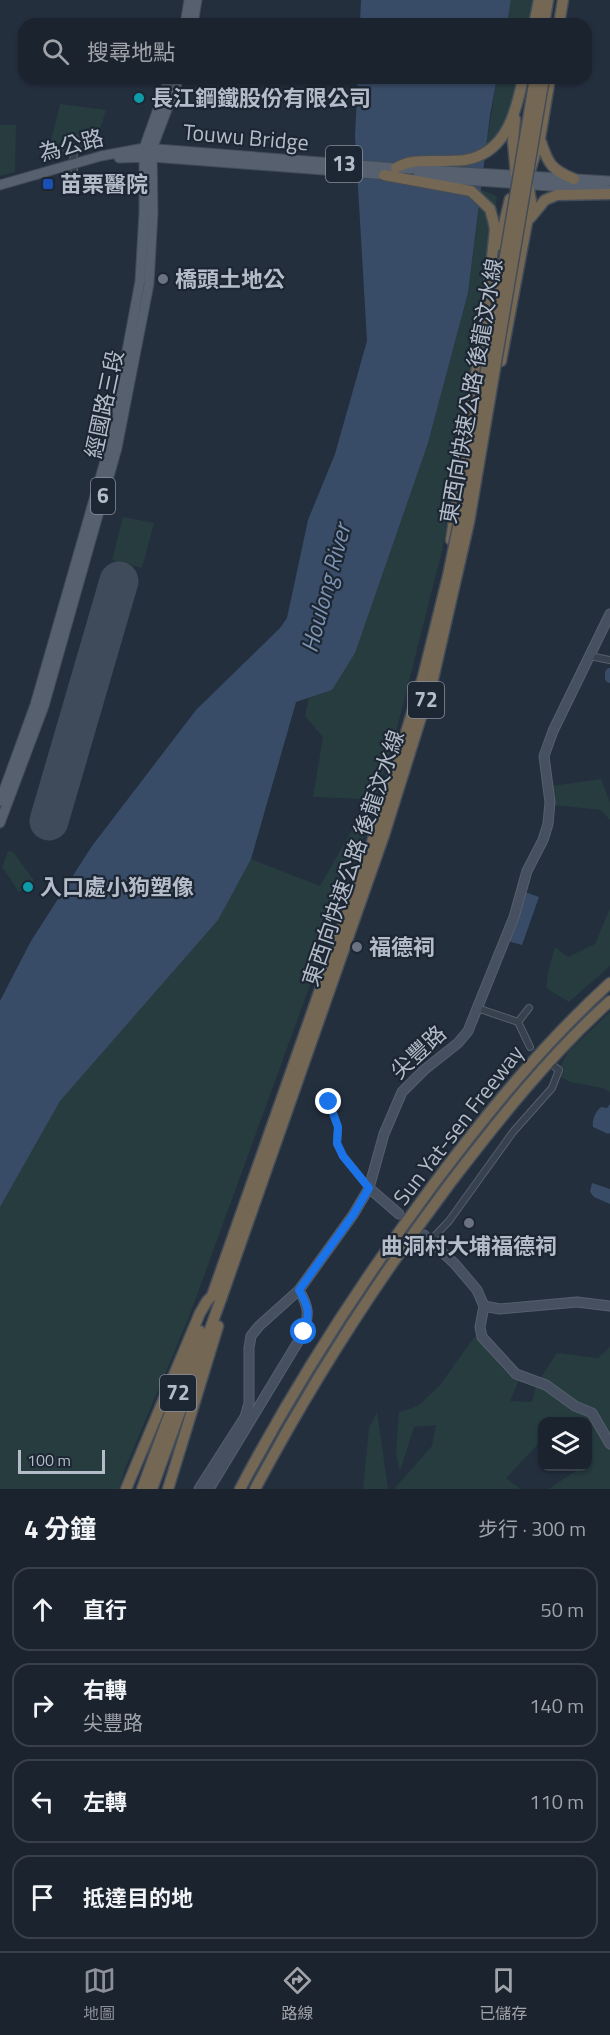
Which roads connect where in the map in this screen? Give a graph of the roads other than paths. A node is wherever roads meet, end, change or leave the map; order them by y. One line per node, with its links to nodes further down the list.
1 (189, 0): 7 (main road)
2 (196, 0): 8 (main road)
3 (539, 0): 9 (highway)
4 (548, 0): 10 (highway)
5 (557, 0): 11 (highway)
6 (563, 0): 12 (highway)
7 (186, 18)
8 (194, 18)
9 (535, 18)
10 (545, 18)
11 (554, 18)
12 (561, 18)
13 (167, 84): 22 (main road, 6)
14 (177, 84): 22 (main road, 6)
15 (522, 84): 19 (highway)
16 (534, 84): 36 (highway, 東西向快速公路 後龍汶水線 / 72, bridge)
17 (543, 84): 35 (highway, 東西向快速公路 後龍汶水線 / 72, bridge)
18 (549, 84): 20 (highway)
19 (516, 111): 25 (highway); 28 (highway)
20 (540, 138): 27 (highway); 28 (highway)
21 (75, 139): 24 (street)
22 (148, 153): 23 (main road, Touwu Bridge / 13); 24 (main road, 為公路 / 13); 40 (main road, 經國路三段 / 6); 41 (main road, 經國路三段 / 6)
23 (179, 155): 25 (main road, Touwu Bridge / 13); 26 (main road, Touwu Bridge / 13)
24 (73, 167): 30 (main road, 為公路 / 13); 31 (main road, 為公路 / 13)
25 (396, 168): 28 (main road, Touwu Bridge / 13)
26 (384, 175): 28 (main road, Touwu Bridge / 13); 34 (highway)
27 (574, 179): 28 (main road, 13); 29 (main road, 13)
28 (517, 180): 32 (main road, 13); 33 (highway); 34 (highway)
29 (610, 181)
30 (0, 185)
31 (0, 191)
32 (610, 192): 33 (highway)
33 (528, 220): 35 (highway)
34 (489, 286): 36 (highway, bridge)
35 (468, 522): 54 (highway, 東西向快速公路 後龍汶水線 / 72, bridge)
36 (448, 576): 54 (highway, 東西向快速公路 後龍汶水線 / 72, bridge)
37 (610, 614): 38 (street, 尖豐路)
38 (590, 656): 39 (street); 44 (street, 尖豐路)
39 (610, 660)
40 (0, 801)
41 (0, 823)
42 (610, 983): 64 (highway, Sun Yat-sen Freeway)
43 (610, 1001): 65 (highway, Sun Yat-sen Freeway)
44 (477, 1008): 46 (street); 50 (street, 尖豐路)
45 (529, 1008): 46 (street)
46 (519, 1022): 47 (street)
47 (530, 1047)
48 (555, 1067): 52 (street)
49 (331, 1092): 50 (street)
50 (369, 1188): 51 (street); 53 (street, 尖豐路)
51 (399, 1214)
52 (427, 1238): 55 (street)
53 (299, 1290): 62 (street, 尖豐路); 63 (street)
54 (217, 1298): 58 (highway); 59 (highway, 東西向快速公路 後龍汶水線 / 72); 60 (highway, 東西向快速公路 後龍汶水線 / 72); 61 (highway)
55 (484, 1306): 56 (street); 57 (street)
56 (610, 1306)
57 (610, 1444)
58 (126, 1489)
59 (142, 1489)
60 (152, 1489)
61 (168, 1489)
62 (199, 1489)
63 (209, 1489)
64 (240, 1489)
65 (255, 1489)

